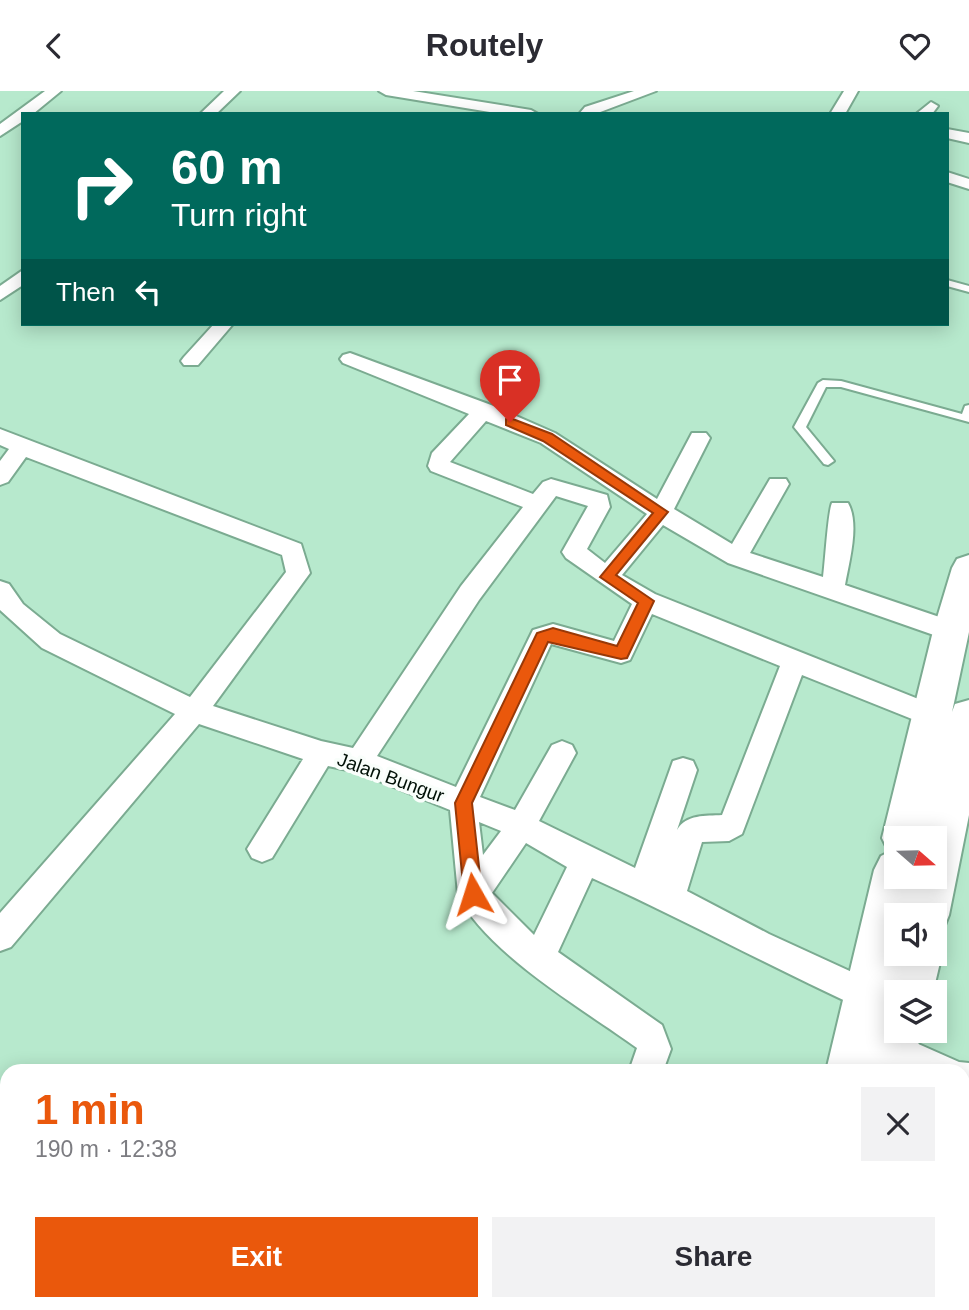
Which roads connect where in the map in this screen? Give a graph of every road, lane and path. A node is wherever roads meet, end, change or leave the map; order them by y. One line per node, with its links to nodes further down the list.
1 (54, 91): 7 (street)
2 (233, 91): 8 (street)
3 (386, 91): 6 (street)
4 (649, 91): 10 (street)
5 (851, 91): 11 (street)
6 (417, 99): 9 (street)
7 (26, 112)
8 (209, 112)
9 (516, 112)
10 (588, 112)
11 (838, 112)
12 (21, 115): 13 (street)
13 (0, 131)
14 (949, 134): 15 (street)
15 (969, 138)
16 (949, 178): 17 (street)
17 (969, 184)
18 (21, 277): 21 (street)
19 (949, 284): 20 (lane)
20 (969, 289)
21 (0, 295)
22 (221, 326): 24 (street)
23 (350, 359): 26 (street)
24 (191, 361)
25 (969, 409): 30 (lane)
26 (484, 410): 33 (street); 35 (street)
27 (0, 436): 29 (street)
28 (699, 438): 35 (street)
29 (22, 447): 31 (street); 44 (street)
30 (828, 461)
31 (0, 477)
32 (778, 484): 36 (street)
33 (537, 504): 38 (street); 48 (street)
34 (840, 509): 39 (street)
35 (661, 512): 36 (street); 38 (street)
36 (736, 557): 39 (street)
37 (969, 568): 42 (main road)
38 (607, 577): 40 (street)
39 (832, 592): 42 (street)
40 (646, 601): 43 (street); 50 (street)
41 (5, 608): 44 (street, Jalan Bungur)
42 (960, 637): 45 (main road)
43 (794, 663): 45 (street); 56 (street)
44 (194, 711): 46 (street, Jalan Bungur); 59 (street)
45 (950, 716): 52 (main road); 58 (main road)
46 (321, 753): 48 (street, Jalan Bungur); 53 (street)
47 (562, 753): 51 (street)
48 (359, 761): 50 (street, Jalan Bungur)
49 (682, 770): 56 (street)
50 (464, 803): 51 (street, Jalan Bungur); 57 (street)
51 (521, 826): 54 (street, Jalan Bungur); 57 (street)
52 (908, 826)
53 (262, 849)
54 (585, 861): 56 (street, Jalan Bungur); 60 (street)
55 (895, 889): 61 (main road)
56 (657, 892): 62 (street, Jalan Bungur)
57 (473, 894): 60 (street)
58 (928, 903)
59 (0, 936)
60 (539, 958): 64 (street)
61 (889, 980)
62 (884, 1031)
63 (902, 1043): 65 (street)
64 (649, 1064)
65 (935, 1064)

